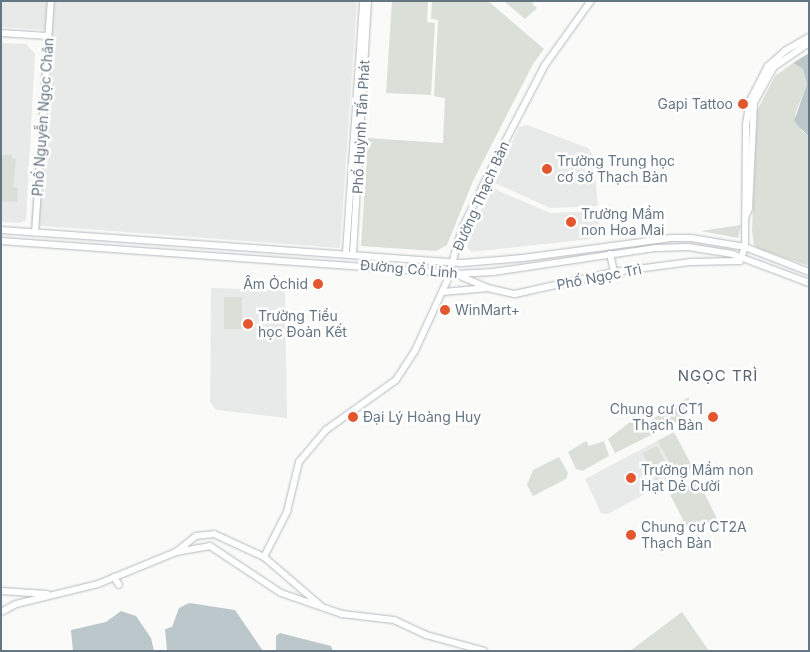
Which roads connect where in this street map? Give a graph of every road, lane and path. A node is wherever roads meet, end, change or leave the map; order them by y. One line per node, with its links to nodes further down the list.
1 (51, 1): 6 (street, Phố Nguyễn Ngọc Chân)
2 (362, 1): 10 (street, Phố Huỳnh Tấn Phát)
3 (368, 1): 10 (street, Phố Huỳnh Tấn Phát)
4 (591, 1): 18 (street, Đường Thạch Bàn)
5 (1, 33): 6 (street)
6 (48, 36): 12 (street, Phố Nguyễn Ngọc Chân)
7 (809, 37): 9 (street)
8 (809, 42): 9 (street)
9 (800, 45): 14 (street)
10 (363, 47): 15 (street, Phố Huỳnh Tấn Phát)
11 (1, 230): 12 (main road, Đường Cổ Linh)
12 (35, 233): 15 (main road, Đường Cổ Linh)
13 (1, 241): 21 (main road, Đường Cổ Linh)
14 (745, 247): 17 (street); 18 (main road, Đường Cổ Linh); 20 (main road, Đường Cổ Linh)
15 (350, 253): 18 (main road, Đường Cổ Linh)
16 (610, 254): 17 (main road, Đường Cổ Linh); 19 (main road); 21 (main road, Đường Cổ Linh)
17 (742, 259): 19 (street, Phố Ngọc Trì); 22 (main road, Đường Cổ Linh)
18 (452, 261): 21 (street, Đường Thạch Bàn)
19 (614, 272): 23 (street, Phố Ngọc Trì)
20 (809, 272)
21 (453, 273): 23 (street); 24 (street, Đường Thạch Bàn)
22 (809, 283)
23 (488, 288): 24 (street, Phố Ngọc Trì)
24 (443, 292): 26 (street, Đường Thạch Bàn)
25 (176, 552): 26 (main road); 27 (main road); 31 (main road)
26 (264, 558): 31 (main road)
27 (114, 577): 28 (main road); 30 (main road)
28 (119, 585)
29 (1, 591): 30 (main road)
30 (52, 594): 32 (main road)
31 (323, 608): 33 (main road)
32 (1, 612)
33 (484, 651)

